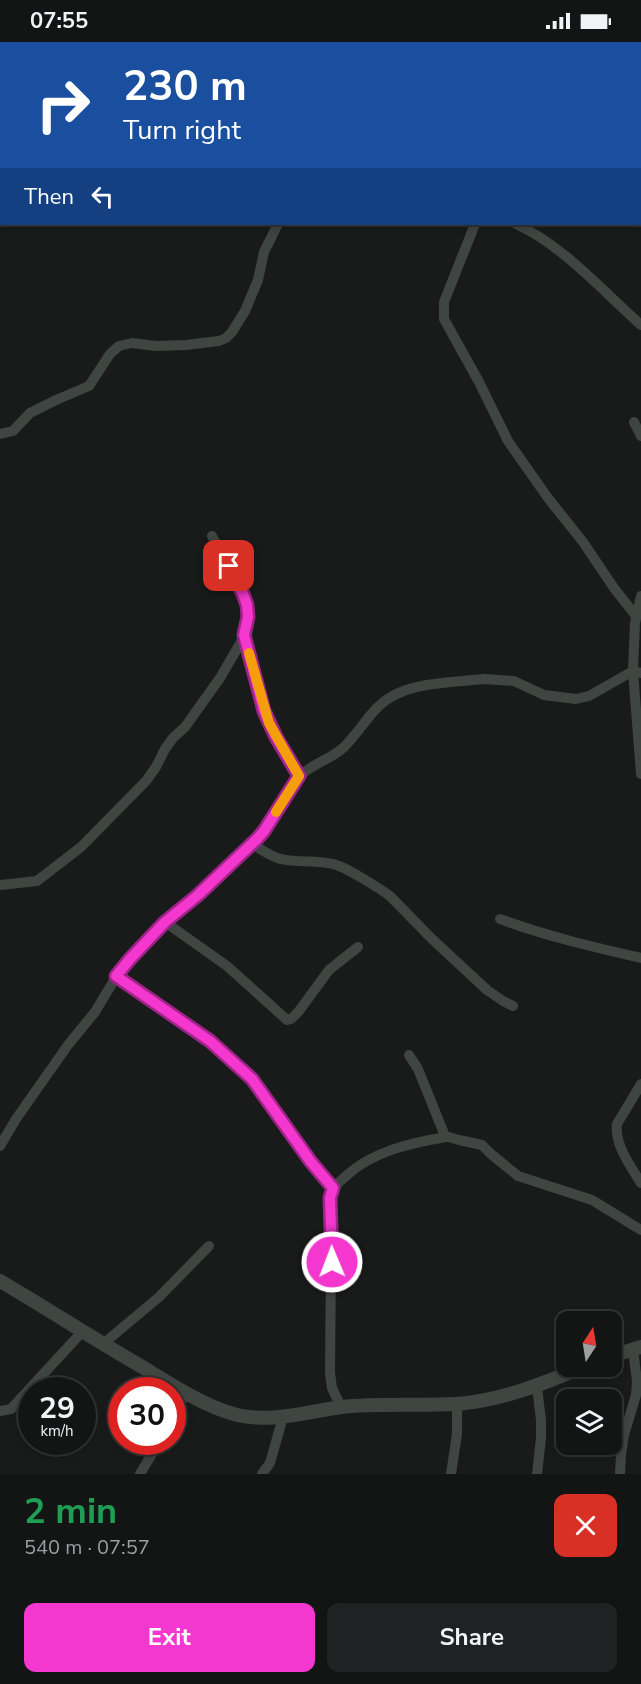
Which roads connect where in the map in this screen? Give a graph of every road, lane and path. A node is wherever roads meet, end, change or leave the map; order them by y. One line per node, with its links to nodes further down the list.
1 (278, 225): 6 (street)
2 (475, 225): 10 (street)
3 (518, 225): 4 (street)
4 (641, 325)
5 (634, 422): 7 (street)
6 (0, 435)
7 (641, 436)
8 (212, 536): 11 (street)
9 (641, 596): 10 (street)
10 (636, 616): 12 (street)
11 (244, 635): 14 (street); 16 (street)
12 (637, 672): 13 (street); 14 (street)
13 (641, 774)
14 (299, 776): 15 (street)
15 (252, 844): 18 (street); 22 (street)
16 (0, 885)
17 (500, 919): 20 (street)
18 (165, 922): 19 (street); 21 (street)
19 (358, 947)
20 (641, 958)
21 (116, 976): 26 (street); 28 (street)
22 (513, 1006)
23 (409, 1055): 25 (street)
24 (641, 1084): 27 (street)
25 (446, 1137): 28 (street); 29 (street)
26 (0, 1146)
27 (641, 1183)
28 (333, 1188): 41 (street)
29 (641, 1230)
30 (209, 1246): 33 (street)
31 (0, 1281): 32 (street)
32 (82, 1332): 33 (street); 42 (street)
33 (103, 1344): 36 (street)
34 (637, 1348): 35 (street); 49 (street)
35 (622, 1353)
36 (159, 1377)
37 (560, 1377): 38 (street)
38 (537, 1387): 40 (street); 48 (street)
39 (186, 1393): 43 (street)
40 (457, 1404): 41 (street); 47 (street)
41 (341, 1407): 43 (street)
42 (0, 1411)
43 (283, 1417): 46 (street)
44 (151, 1455): 45 (street)
45 (140, 1474)
46 (262, 1474)
47 (451, 1474)
48 (537, 1474)
49 (620, 1474)

